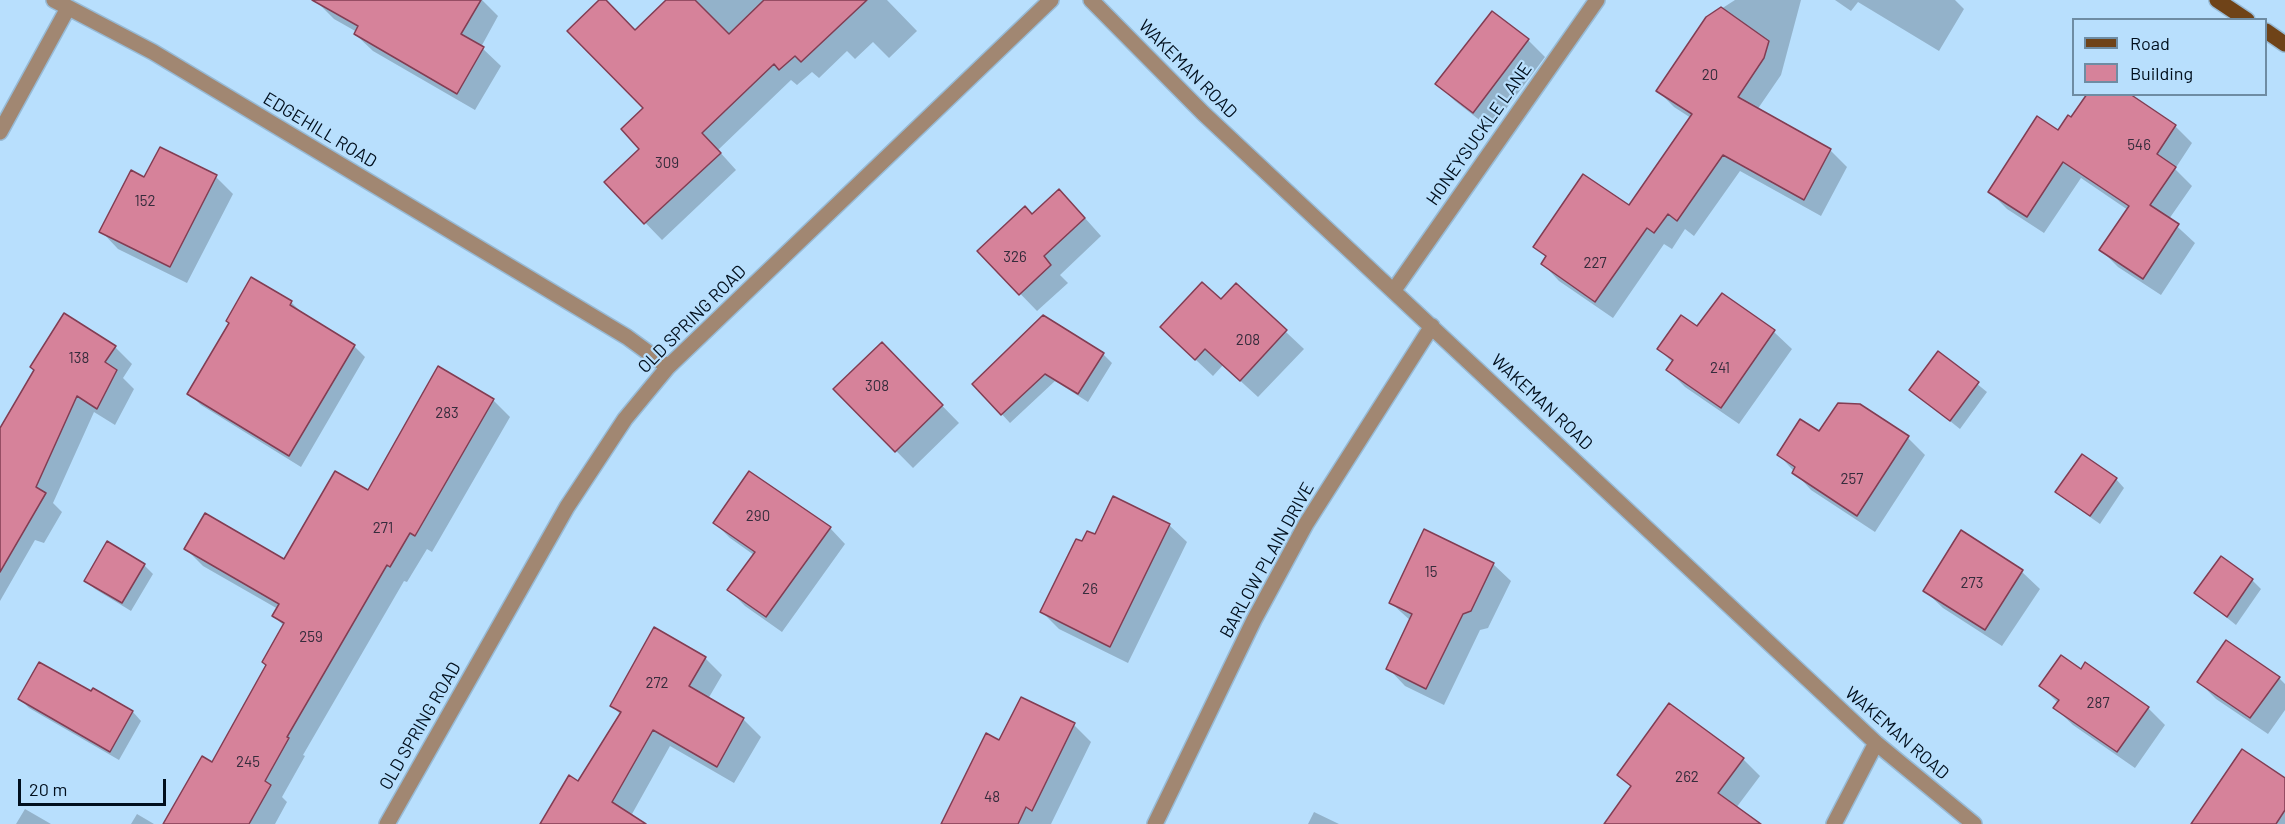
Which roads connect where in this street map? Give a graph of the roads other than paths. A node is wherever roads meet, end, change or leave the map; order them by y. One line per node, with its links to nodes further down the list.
1 (54, 0): 6 (street, EDGEHILL ROAD)
2 (1051, 0): 13 (street, OLD SPRING ROAD)
3 (1091, 0): 11 (street, WAKEMAN ROAD)
4 (1597, 0): 11 (street, HONEYSUCKLE LANE)
5 (2217, 0): 7 (main road)
6 (68, 8): 10 (street); 13 (street, EDGEHILL ROAD)
7 (2244, 18)
8 (2267, 32): 9 (main road)
9 (2285, 44)
10 (0, 132)
11 (1394, 290): 12 (street, WAKEMAN ROAD)
12 (1432, 326): 14 (street, WAKEMAN ROAD); 16 (street, BARLOW PLAIN DRIVE)
13 (668, 367): 15 (street, OLD SPRING ROAD)
14 (1876, 743): 17 (street); 18 (street, WAKEMAN ROAD)
15 (387, 824)
16 (1155, 824)
17 (1834, 824)
18 (1974, 824)

